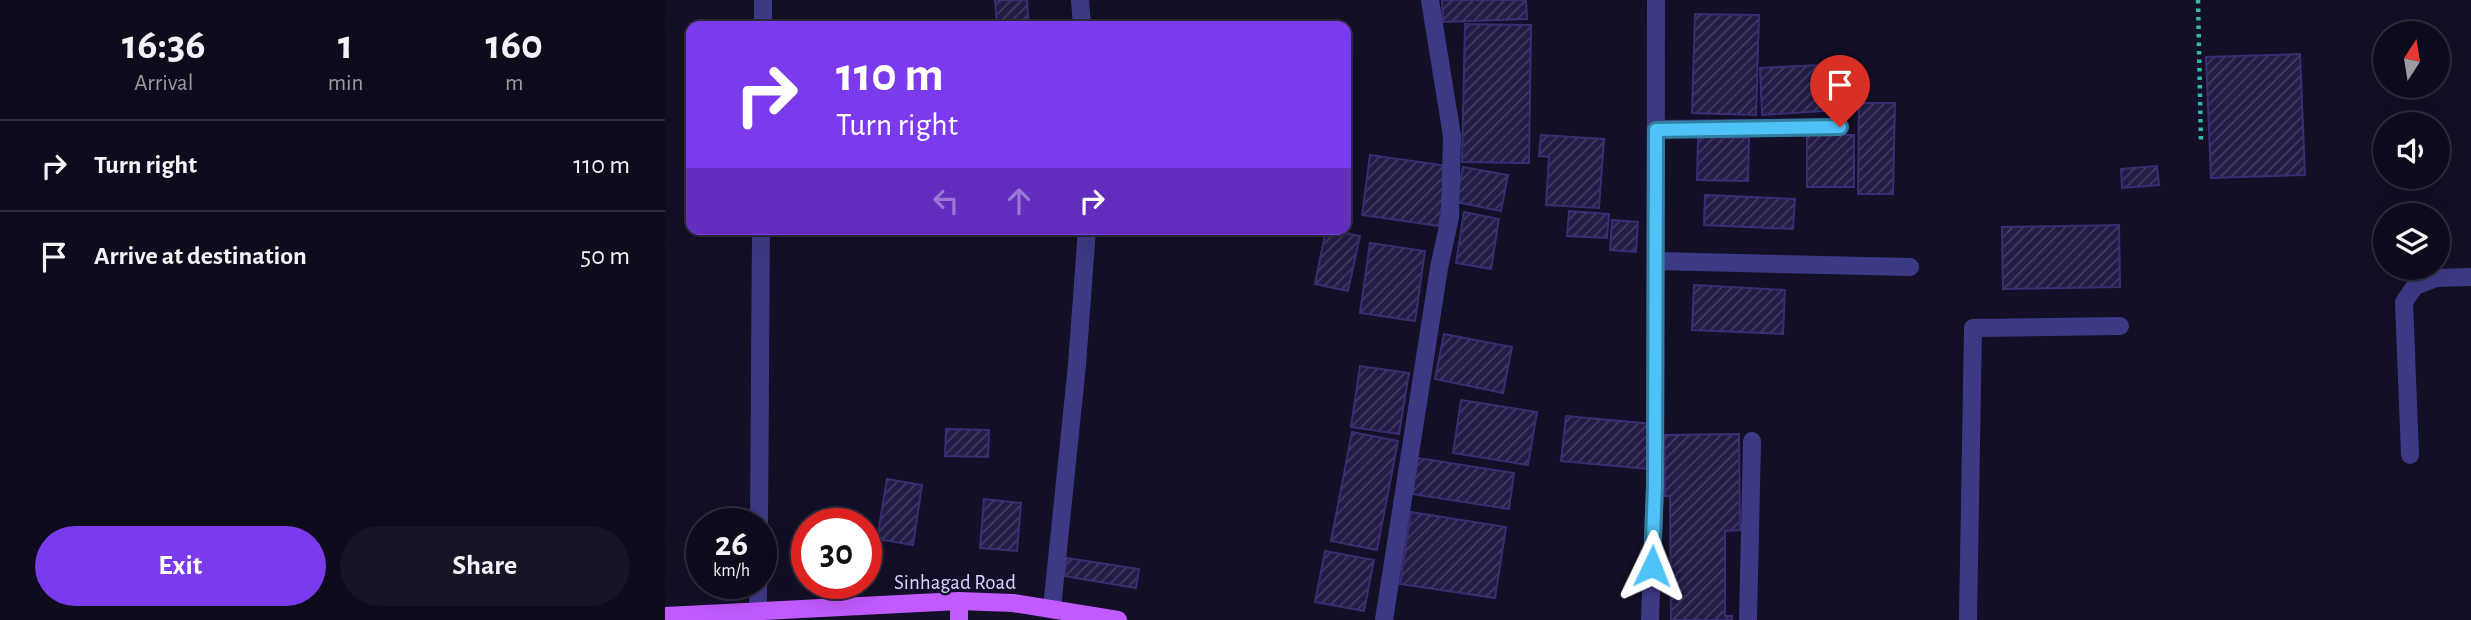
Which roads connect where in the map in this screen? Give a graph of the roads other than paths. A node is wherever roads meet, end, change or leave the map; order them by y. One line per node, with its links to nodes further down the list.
1 (763, 0): 5 (street)
2 (1080, 0): 6 (street)
3 (1430, 0): 25 (street)
4 (1656, 0): 8 (street)
5 (763, 21)
6 (1082, 21)
7 (1840, 127): 8 (street)
8 (1656, 130): 11 (street)
9 (761, 235): 17 (street)
10 (1087, 235): 20 (street)
11 (1656, 261): 12 (street); 26 (street)
12 (1910, 267)
13 (2471, 277): 16 (street)
14 (2120, 326): 28 (street)
15 (1752, 441): 27 (street)
16 (2410, 455)
17 (759, 508)
18 (758, 599): 21 (street)
19 (959, 601): 20 (main road, Sinhagad Road); 21 (main road, Sinhagad Road); 23 (main road)
20 (1052, 608): 24 (main road, Sinhagad Road)
21 (758, 612): 22 (main road, Sinhagad Road)
22 (665, 616)
23 (959, 620)
24 (1118, 620)
25 (1384, 620)
26 (1650, 620)
27 (1748, 620)
28 (1969, 620)

